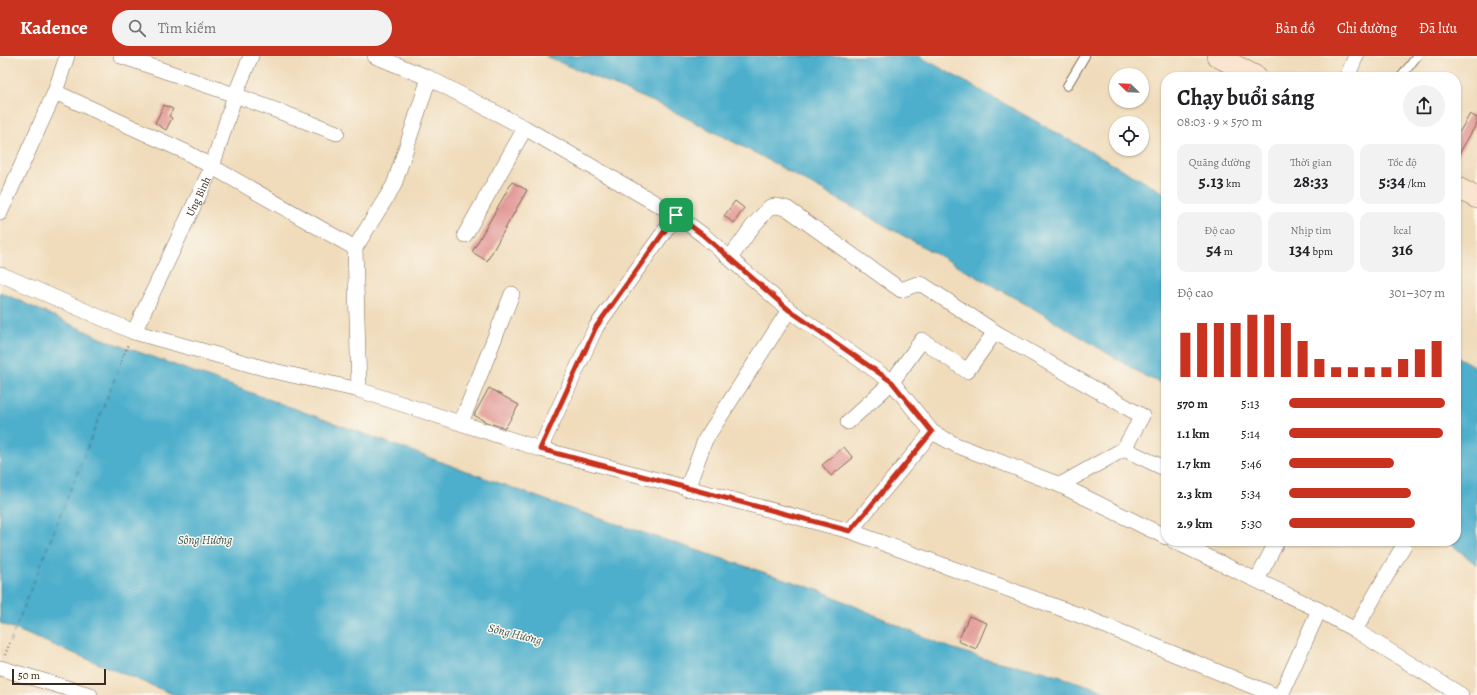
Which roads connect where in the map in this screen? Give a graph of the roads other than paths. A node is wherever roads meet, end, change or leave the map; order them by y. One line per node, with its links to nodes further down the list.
1 (67, 56): 14 (street)
2 (121, 56): 15 (street)
3 (251, 56): 15 (street, Ưng Bình)
4 (375, 56): 12 (street)
5 (1085, 56): 13 (lane)
6 (1217, 56): 9 (main road)
7 (1356, 56): 10 (street)
8 (1417, 56): 11 (lane)
9 (1247, 72)
10 (1349, 72)
11 (1405, 72)
12 (429, 78): 16 (street); 24 (street)
13 (1067, 86)
14 (55, 92): 18 (street); 21 (street)
15 (235, 95): 17 (street); 18 (street, Ưng Bình)
16 (525, 128): 22 (street); 23 (street)
17 (337, 133)
18 (212, 167): 24 (street); 29 (street, Ưng Bình)
19 (1461, 189): 20 (main road)
20 (1477, 198)
21 (0, 213)
22 (676, 215): 25 (street); 36 (street)
23 (465, 235)
24 (355, 248): 32 (street)
25 (730, 258): 28 (street); 30 (street)
26 (0, 274): 29 (street)
27 (512, 294): 34 (street)
28 (789, 310): 31 (street); 40 (street)
29 (134, 332): 32 (street)
30 (995, 332): 31 (street); 37 (street)
31 (892, 382): 33 (street); 35 (street)
32 (359, 390): 34 (street)
33 (848, 422)
34 (461, 423): 36 (street)
35 (932, 432): 39 (street); 41 (street)
36 (540, 449): 40 (street)
37 (1124, 449): 38 (street); 39 (street)
38 (1161, 467)
39 (1060, 485): 42 (street)
40 (687, 489): 41 (street)
41 (850, 531): 51 (street)
42 (1161, 535)
43 (1185, 546): 46 (street)
44 (1274, 546): 46 (street)
45 (1403, 546): 48 (street)
46 (1257, 580): 47 (street)
47 (1319, 610): 48 (street); 52 (street)
48 (1355, 630): 53 (street)
49 (0, 668): 50 (street)
50 (90, 695)
51 (1274, 695)
52 (1281, 695)
53 (1461, 695)

